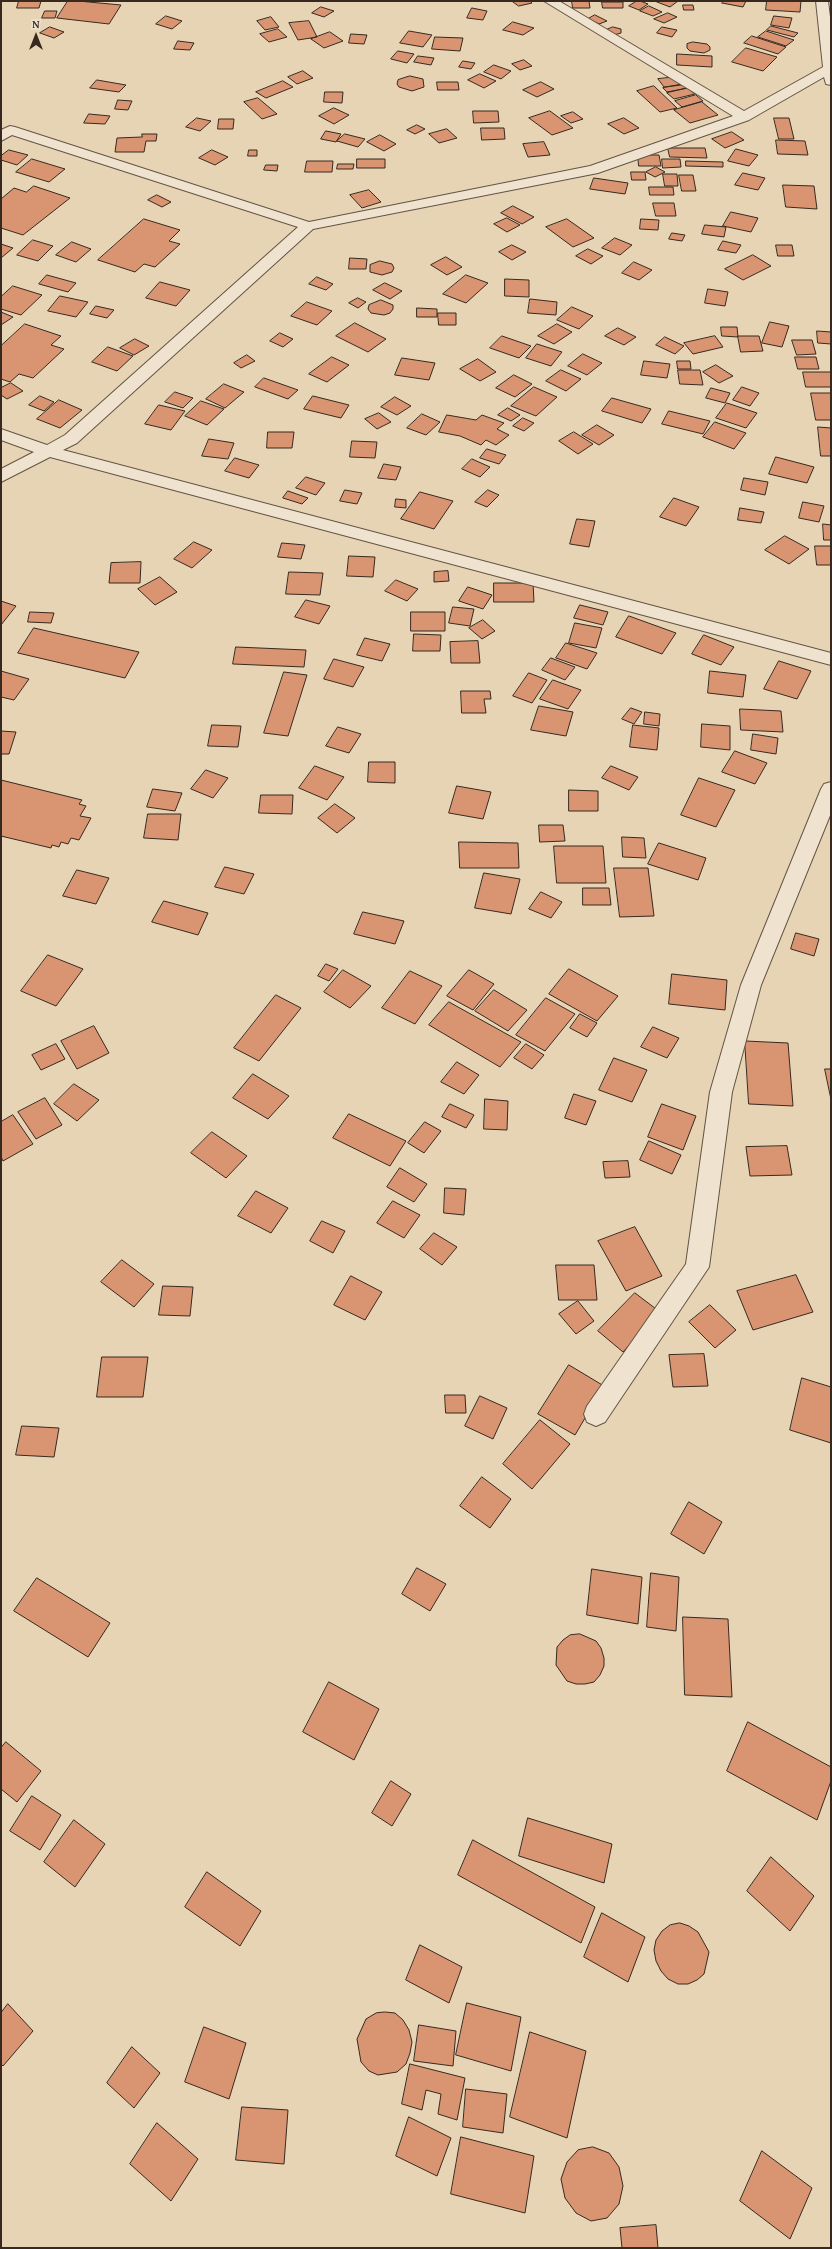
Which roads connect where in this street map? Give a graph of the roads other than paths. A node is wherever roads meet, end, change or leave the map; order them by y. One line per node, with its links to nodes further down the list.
1 (550, 1): 4 (street)
2 (822, 1): 3 (street)
3 (830, 72): 4 (street)
4 (744, 117): 6 (street)
5 (1, 137): 6 (street)
6 (308, 226): 8 (street)
7 (1, 434): 8 (street)
8 (48, 450): 9 (street); 10 (street)
9 (1, 478)
10 (831, 659)
11 (831, 789): 12 (street)
12 (596, 1414)

